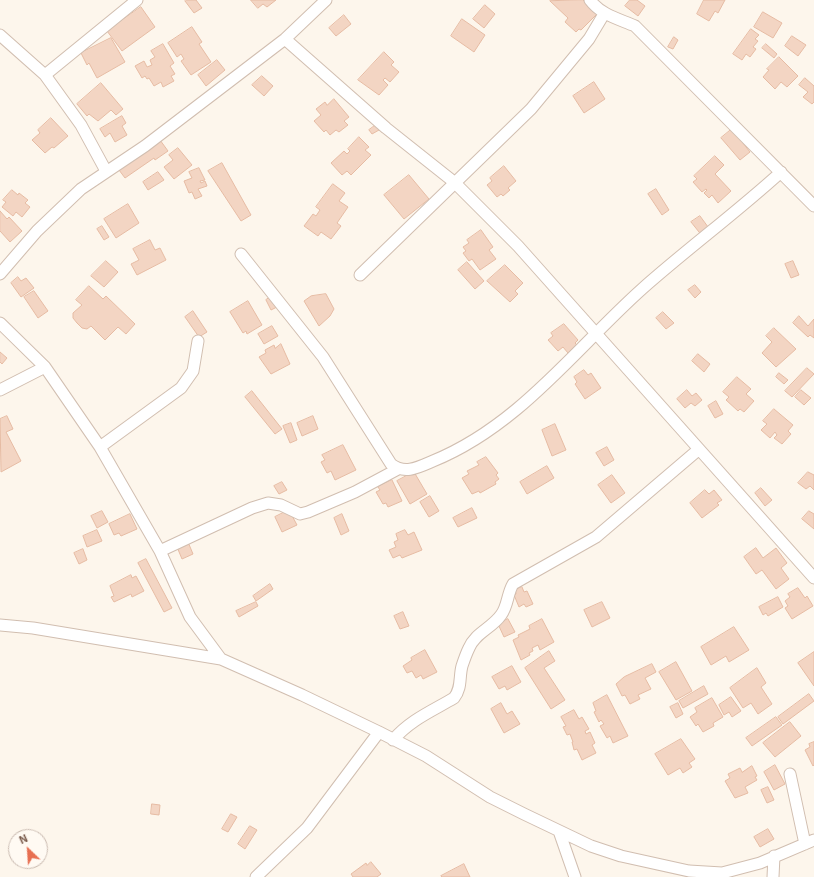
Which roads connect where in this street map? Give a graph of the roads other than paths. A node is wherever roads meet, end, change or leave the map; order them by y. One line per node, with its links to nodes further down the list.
1 (137, 0): 7 (street)
2 (326, 0): 6 (street)
3 (590, 0): 4 (street)
4 (604, 14): 9 (street); 10 (street)
5 (0, 35): 7 (street)
6 (285, 39): 8 (street); 10 (street)
7 (45, 75): 8 (street)
8 (106, 171): 13 (street)
9 (781, 172): 11 (street); 16 (street)
10 (454, 182): 14 (street); 16 (street)
11 (814, 206)
12 (241, 254): 22 (street)
13 (0, 274)
14 (360, 275)
15 (0, 323): 18 (street)
16 (595, 333): 21 (street); 22 (street)
17 (198, 341): 20 (street)
18 (45, 367): 19 (street); 20 (street)
19 (0, 390)
20 (100, 447): 23 (street)
21 (698, 450): 24 (street); 28 (street)
22 (398, 469): 23 (street)
23 (160, 551): 26 (street)
24 (814, 578)
25 (0, 625): 26 (street)
26 (221, 659): 27 (street)
27 (379, 732): 28 (street); 33 (street)
28 (393, 740): 30 (street)
29 (790, 774): 31 (street)
30 (559, 831): 32 (street); 34 (street)
31 (810, 842): 32 (street)
32 (774, 856): 35 (street)
33 (256, 877)
34 (575, 877)
35 (773, 877)

